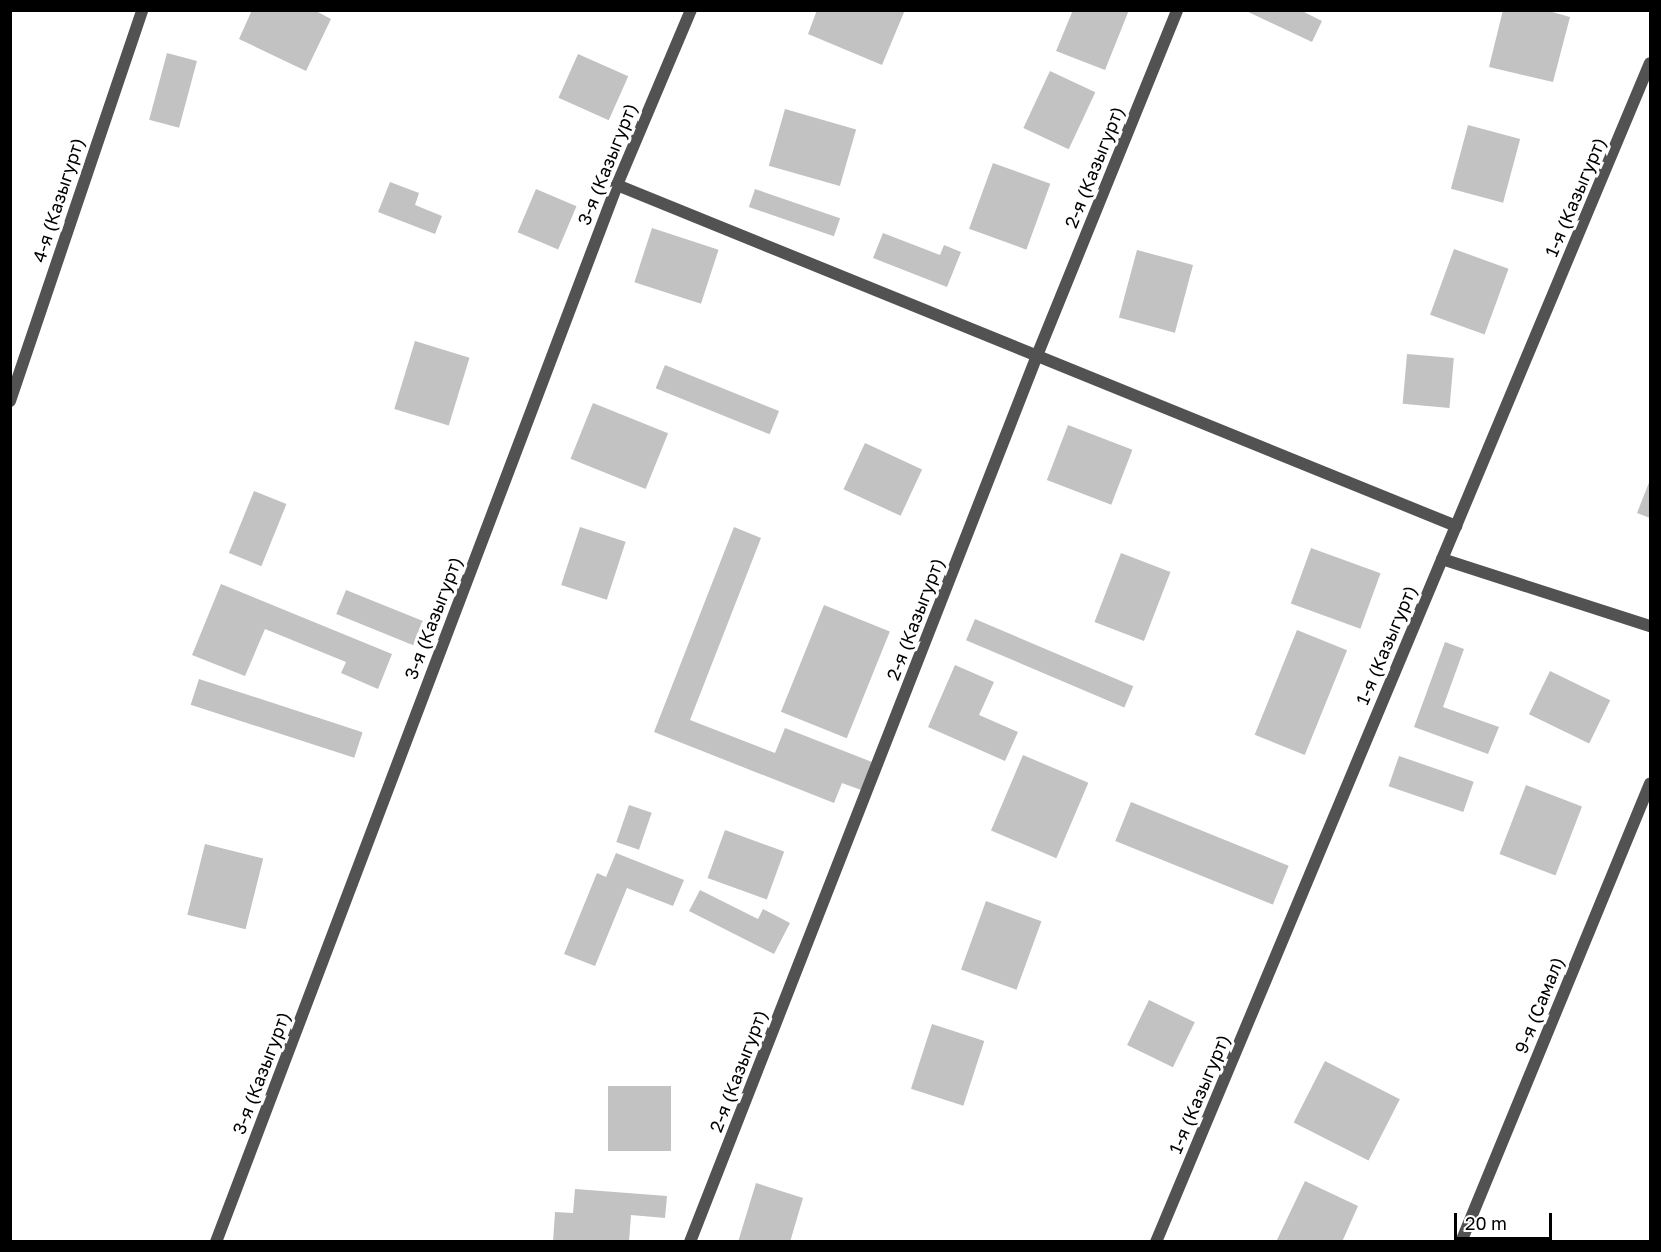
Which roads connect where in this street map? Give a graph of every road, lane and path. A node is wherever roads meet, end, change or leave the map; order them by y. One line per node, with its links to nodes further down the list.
1 (142, 10): 7 (street, 4-я (Казыгурт))
2 (690, 10): 5 (street, 3-я (Казыгурт))
3 (1177, 10): 6 (street, 2-я (Казыгурт))
4 (1650, 63): 8 (street, 1-я (Казыгурт))
5 (617, 185): 6 (street); 12 (street, 3-я (Казыгурт))
6 (1036, 358): 8 (street); 13 (street, 2-я (Казыгурт))
7 (10, 401)
8 (1456, 526): 9 (street, 1-я (Казыгурт))
9 (1442, 559): 10 (street); 14 (street, 1-я (Казыгурт))
10 (1650, 626)
11 (1650, 783): 15 (street, 9-я (Самал))
12 (216, 1242)
13 (690, 1242)
14 (1156, 1242)
15 (1461, 1242)

